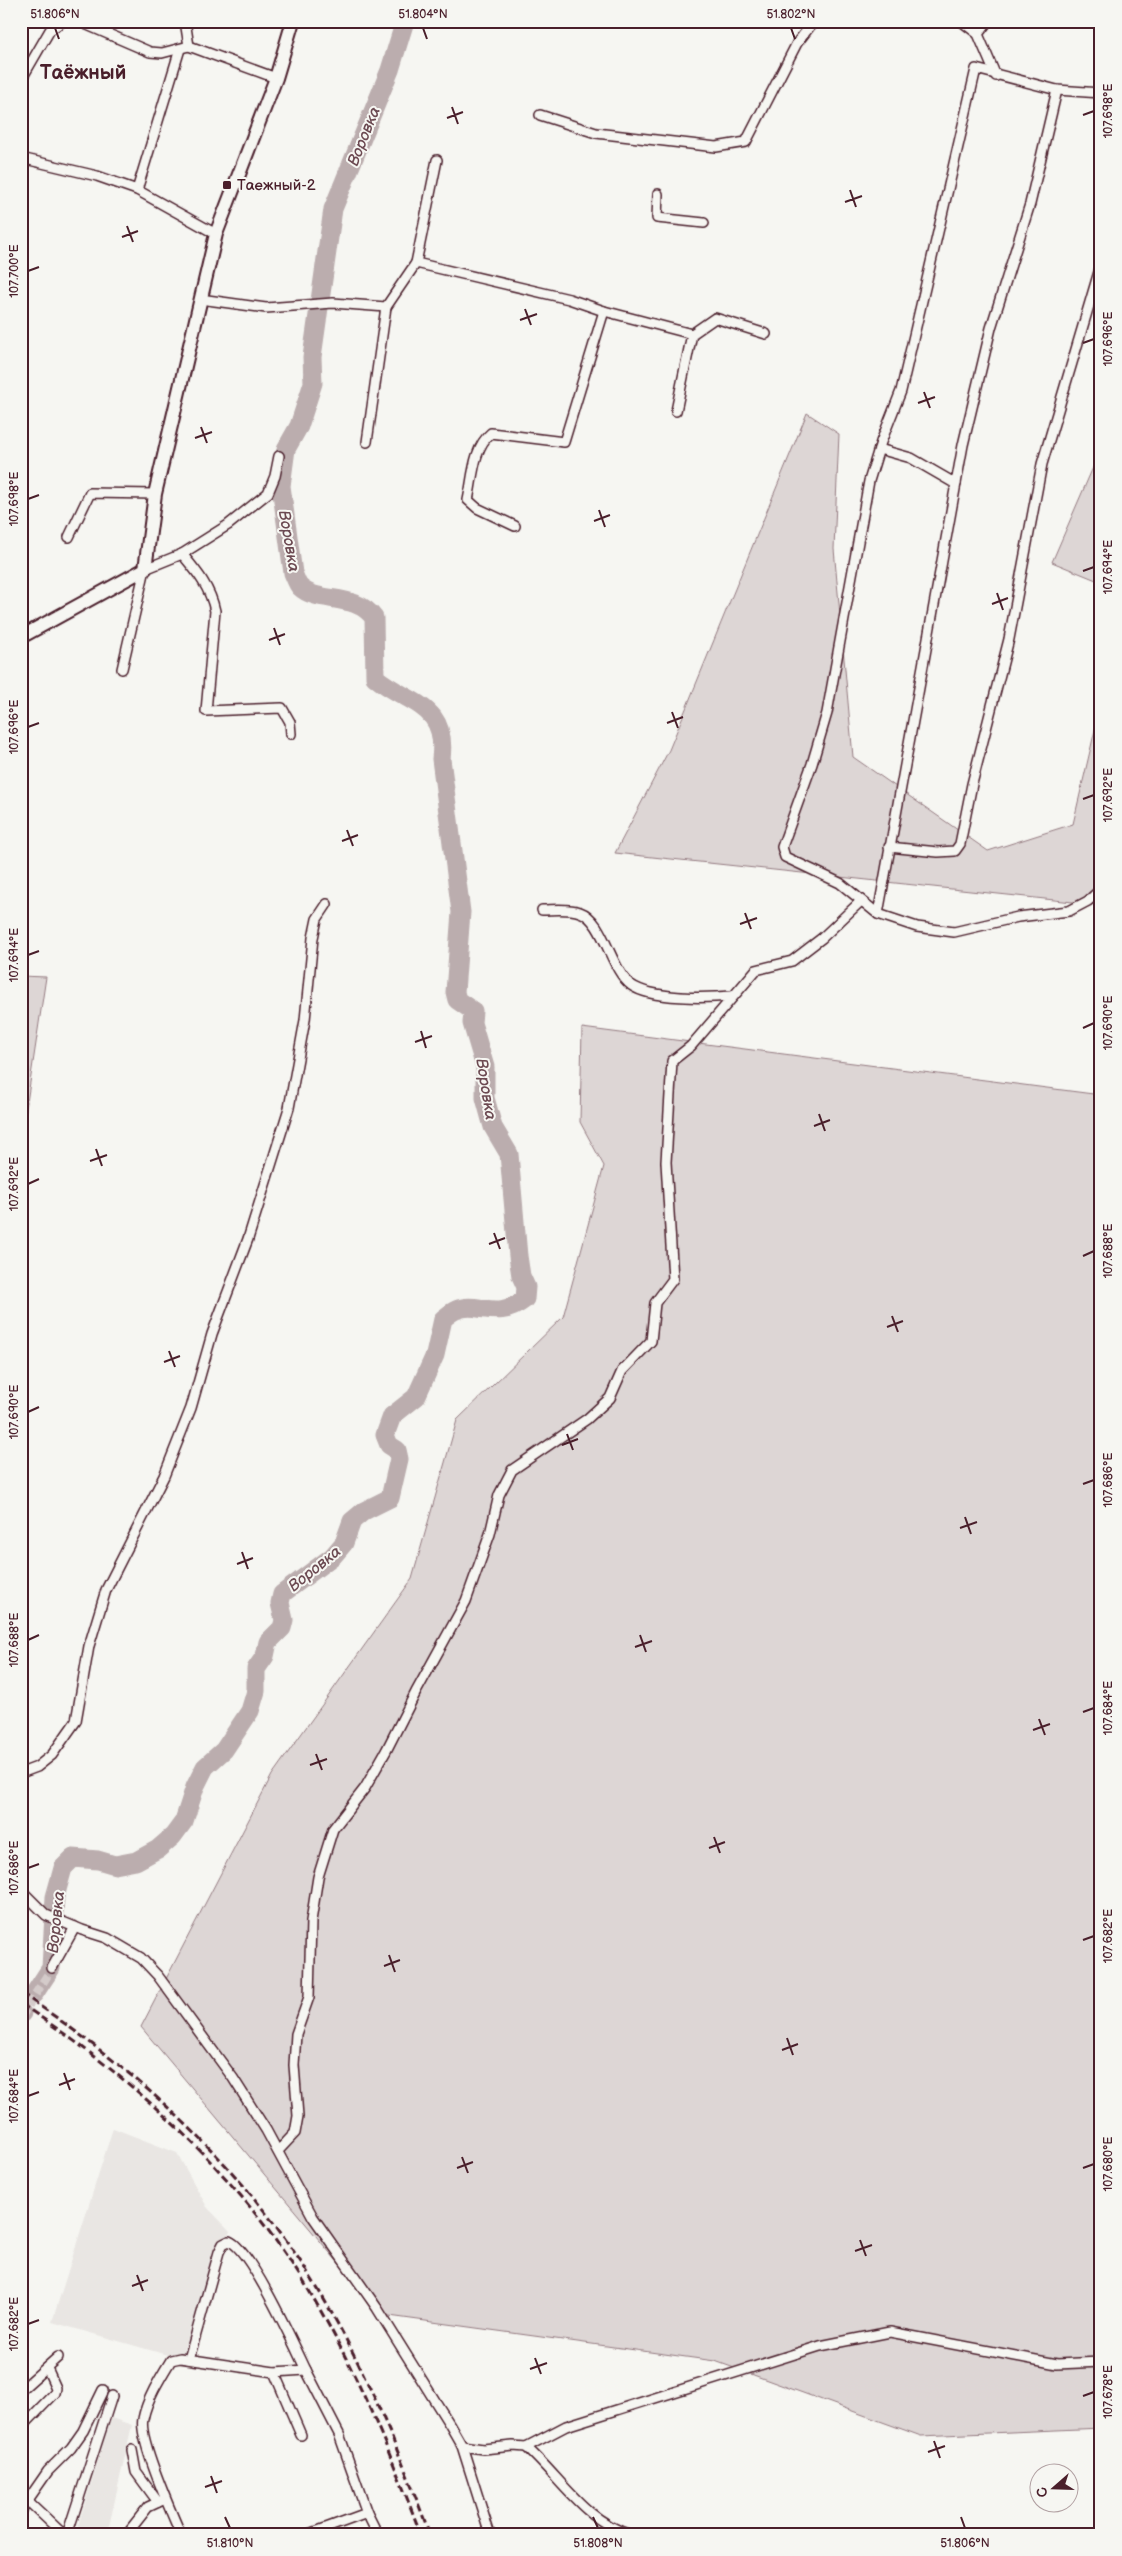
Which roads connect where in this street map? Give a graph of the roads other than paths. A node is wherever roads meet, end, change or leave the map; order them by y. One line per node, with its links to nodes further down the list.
1 (63, 21): 12 (street)
2 (78, 21): 9 (street)
3 (185, 21): 9 (street)
4 (293, 21): 11 (street)
5 (814, 21): 15 (street)
6 (961, 21): 8 (street)
7 (988, 21): 8 (street)
8 (978, 34): 10 (street)
9 (185, 47): 11 (street); 18 (street)
10 (996, 76): 13 (street); 31 (street)
11 (276, 78): 21 (street)
12 (21, 80)
13 (1057, 90): 14 (street); 33 (street)
14 (1101, 94)
15 (540, 115)
16 (21, 158): 18 (street)
17 (437, 160): 22 (street)
18 (137, 190): 21 (street)
19 (658, 194): 20 (street)
20 (704, 223)
21 (216, 234): 24 (street)
22 (416, 263): 25 (street); 26 (street)
23 (1101, 265): 42 (street)
24 (200, 299): 25 (street); 34 (street)
25 (386, 307): 30 (street)
26 (604, 311): 27 (street); 35 (street)
27 (692, 334): 28 (street); 29 (street)
28 (766, 334)
29 (676, 411)
30 (368, 442)
31 (879, 450): 33 (street); 44 (street)
32 (279, 456): 37 (street)
33 (956, 484): 42 (street)
34 (155, 494): 36 (street); 38 (street)
35 (515, 526)
36 (70, 537)
37 (182, 554): 38 (street); 41 (street)
38 (145, 569): 39 (street); 40 (street)
39 (21, 638)
40 (122, 669)
41 (290, 734)
42 (889, 847): 47 (street)
43 (1101, 889): 47 (street)
44 (861, 900): 47 (street); 48 (street)
45 (327, 904): 49 (street)
46 (542, 910): 48 (street)
47 (878, 914)
48 (732, 996): 53 (street)
49 (21, 1772)
50 (21, 1890): 51 (street)
51 (74, 1927): 52 (street); 53 (street)
52 (52, 1968)
53 (278, 2152): 65 (street)
54 (58, 2357): 57 (street)
55 (189, 2359): 58 (street); 59 (street); 69 (street)
56 (1101, 2362): 66 (street)
57 (47, 2368): 60 (street); 63 (street)
58 (306, 2370): 59 (street); 71 (street)
59 (274, 2372): 64 (street)
60 (21, 2390)
61 (103, 2390): 68 (street)
62 (112, 2396): 72 (street)
63 (21, 2428)
64 (302, 2435)
65 (462, 2446): 66 (street); 77 (street)
66 (526, 2447): 78 (street)
67 (132, 2450): 69 (street)
68 (27, 2500): 70 (street); 72 (street)
69 (162, 2501): 73 (street); 74 (street)
70 (21, 2510)
71 (368, 2512): 75 (street); 76 (street)
72 (65, 2535)
73 (126, 2535)
74 (181, 2535)
75 (307, 2535)
76 (378, 2535)
77 (490, 2535)
78 (631, 2535)

